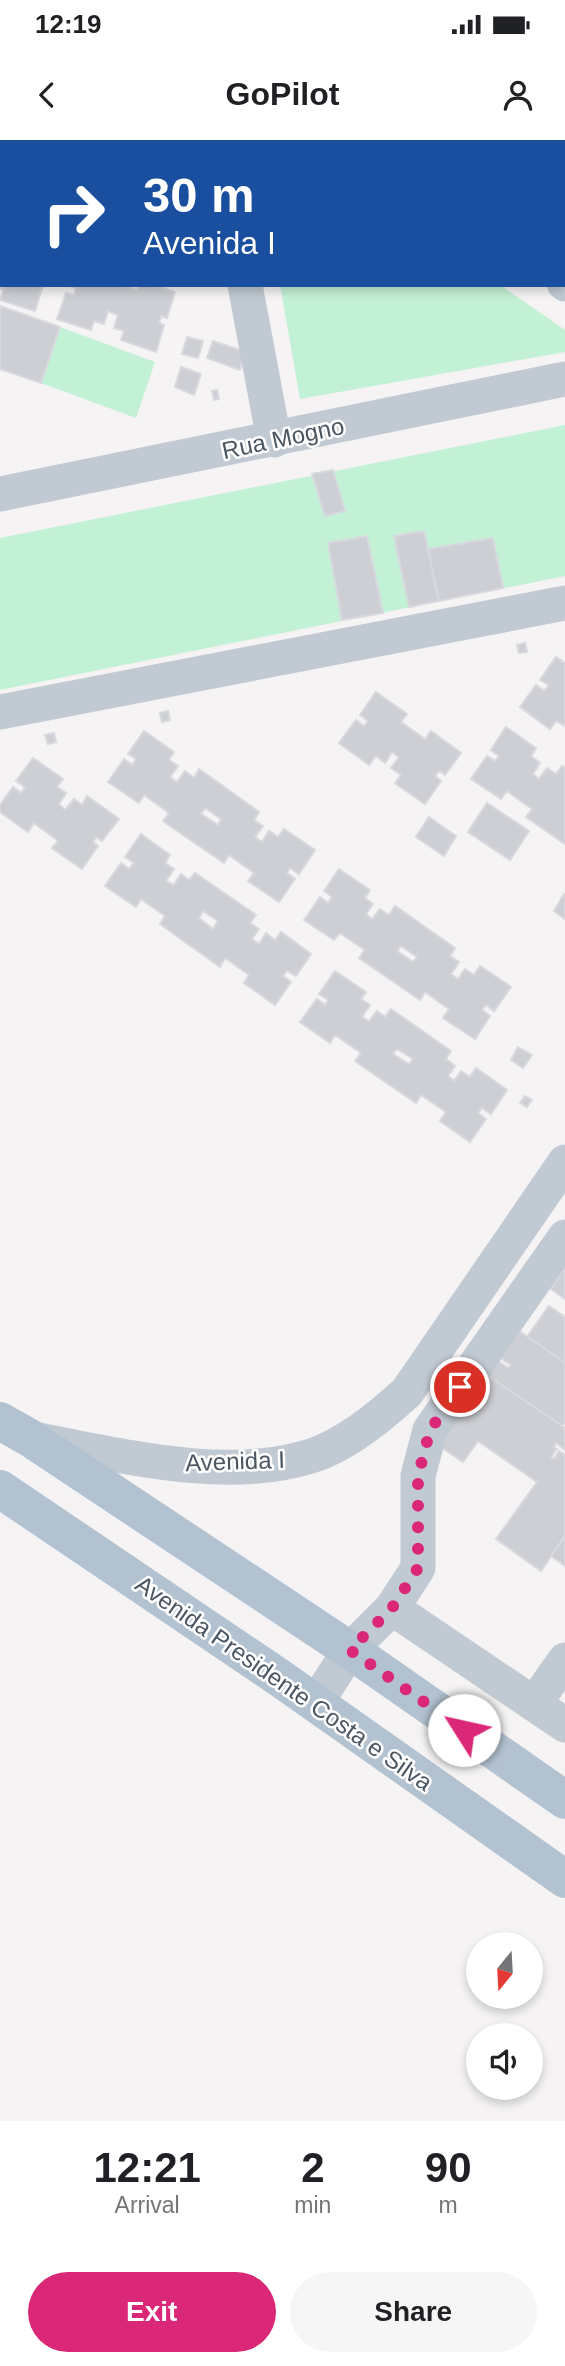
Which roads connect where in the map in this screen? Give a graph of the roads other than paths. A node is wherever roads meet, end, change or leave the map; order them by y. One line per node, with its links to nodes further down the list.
1 (246, 287): 3 (street)
2 (565, 379): 3 (street, Rua Mogno)
3 (274, 440): 4 (street, Rua Mogno)
4 (0, 494)
5 (565, 603): 6 (street)
6 (0, 712)
7 (563, 1171): 9 (street, Avenida I)
8 (565, 1237): 11 (street)
9 (15, 1429): 12 (main road)
10 (0, 1489): 14 (main road, Avenida Presidente Costa e Silva)
11 (392, 1608): 12 (street); 15 (street)
12 (350, 1650): 14 (street); 17 (main road)
13 (565, 1660): 15 (street)
14 (316, 1703): 18 (main road, Avenida Presidente Costa e Silva)
15 (534, 1704): 16 (street)
16 (565, 1725)
17 (565, 1800)
18 (565, 1880)

